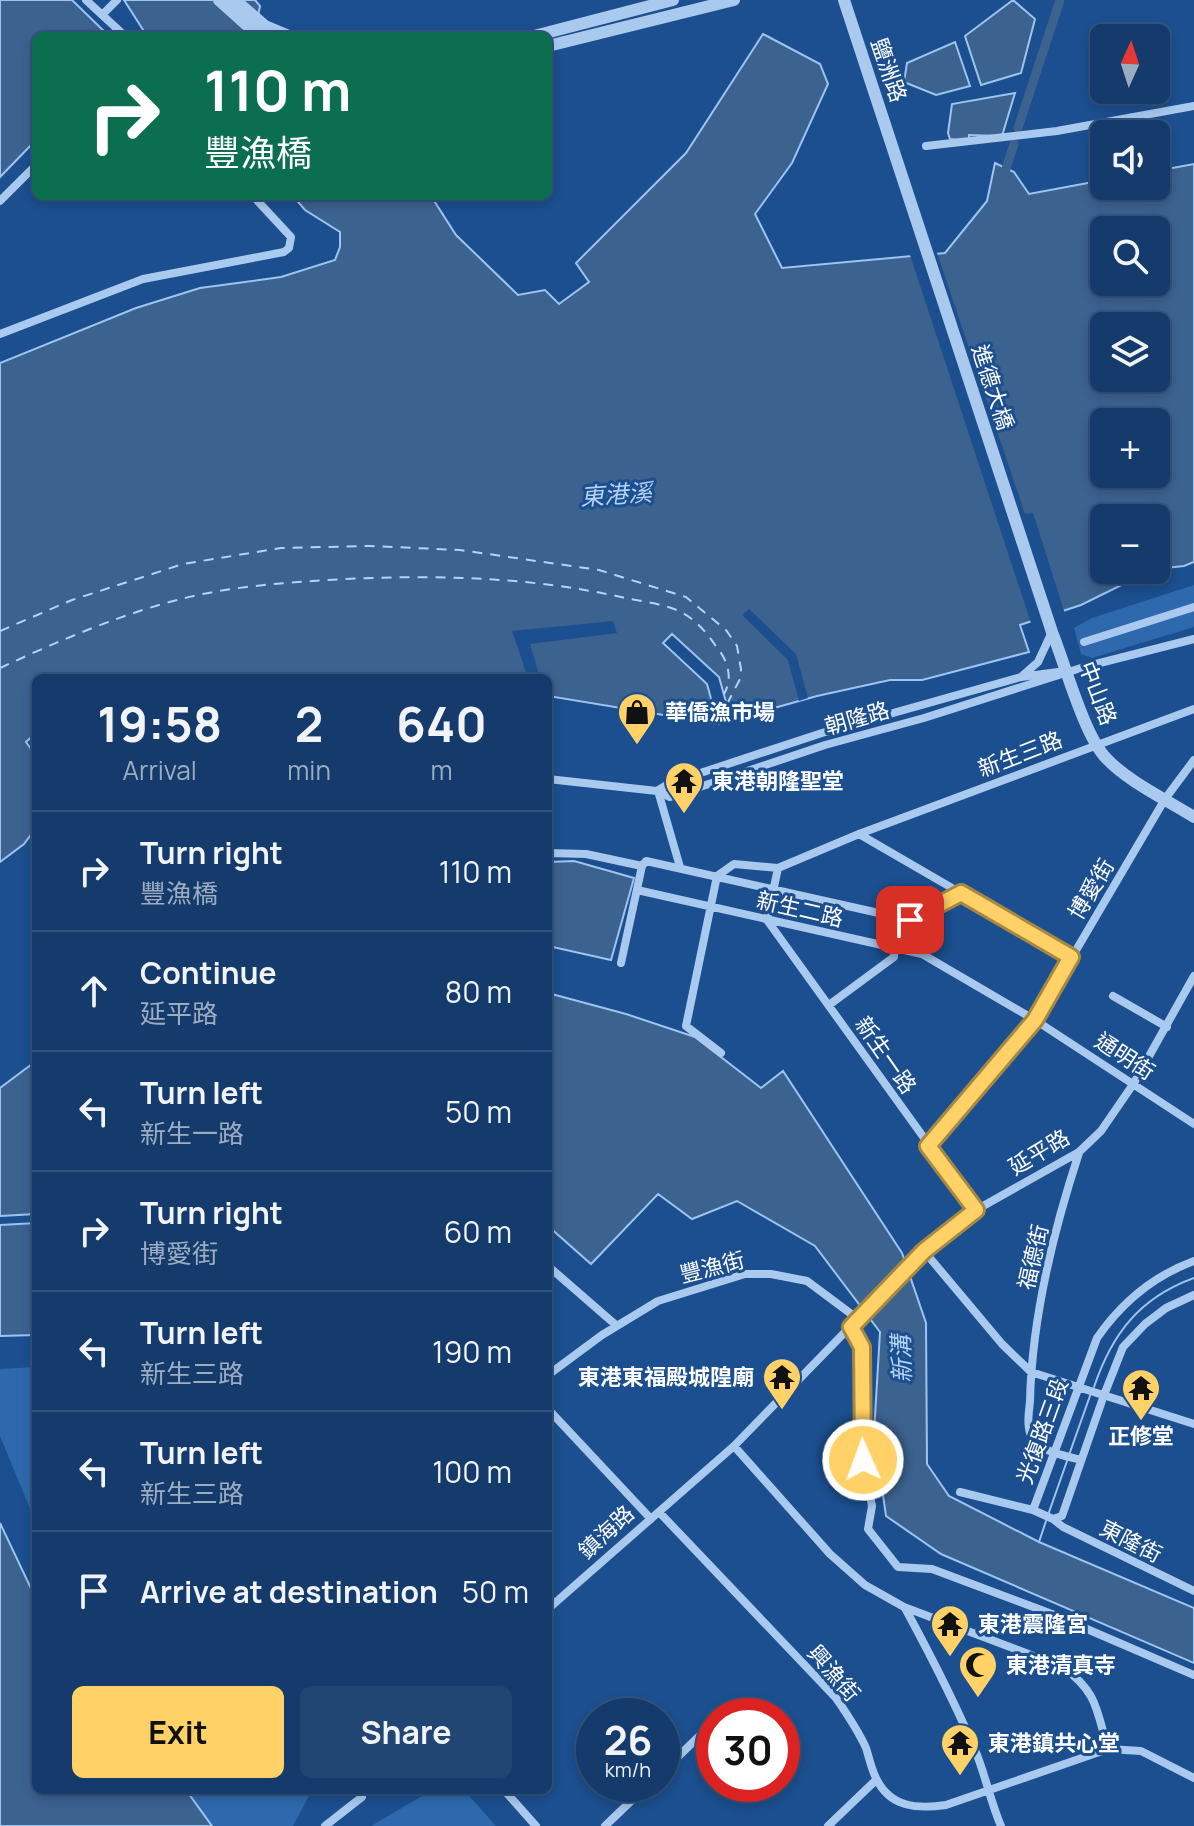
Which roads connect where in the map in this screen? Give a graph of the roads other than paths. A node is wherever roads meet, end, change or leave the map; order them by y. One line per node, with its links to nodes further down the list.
1 (117, 0): 9 (street)
2 (219, 0): 12 (street)
3 (235, 0): 12 (street)
4 (673, 0): 8 (street)
5 (734, 0): 10 (street)
6 (844, 0): 17 (street, 鹽洲路)
7 (89, 1): 9 (street)
8 (654, 5): 10 (street); 13 (street)
9 (102, 15): 11 (street)
10 (659, 19): 14 (street)
11 (121, 32)
12 (260, 32)
13 (549, 32)
14 (552, 45)
15 (1194, 106): 16 (street)
16 (926, 146)
17 (896, 154): 23 (street, 進德大橋)
18 (32, 169): 20 (street)
19 (257, 200): 21 (street)
20 (0, 201)
21 (0, 334)
22 (1194, 607): 25 (street)
23 (1052, 632): 26 (street, 中山路); 27 (street)
24 (1194, 639): 26 (street, 朝隆路)
25 (1084, 642)
26 (1068, 672): 27 (street, 朝隆路); 29 (street, 中山路); 32 (street, 朝隆路)
27 (1021, 677): 32 (street, 朝隆路)
28 (1194, 709): 29 (street, 新生三路)
29 (1096, 744): 33 (street, 中山路); 35 (street, 新生三路)
30 (1194, 760): 33 (street, 博愛街)
31 (552, 779): 32 (street, 朝隆路)
32 (657, 791): 38 (street)
33 (1165, 799): 34 (street, 中山路); 47 (street, 博愛街)
34 (1194, 817)
35 (859, 834): 39 (street, 新生三路); 43 (street)
36 (552, 853): 37 (street, 新生三路)
37 (642, 866): 38 (street, 新生三路); 41 (street)
38 (680, 867): 40 (street, 新生三路)
39 (778, 868): 40 (street, 新生三路); 42 (street)
40 (717, 876): 42 (street, 新生三路); 44 (street)
41 (637, 890): 44 (street, 新生二路); 48 (street)
42 (773, 891): 43 (street, 新生三路); 45 (street)
43 (961, 893): 47 (street)
44 (711, 906): 45 (street, 新生二路); 54 (street)
45 (767, 920): 46 (street, 新生二路); 51 (street, 新生一路)
46 (895, 948): 51 (street); 52 (street, 新生二路)
47 (1071, 957): 52 (street, 博愛街)
48 (621, 963)
49 (1194, 976): 53 (street, 延平路)
50 (1113, 996): 53 (street)
51 (829, 1005): 57 (street, 新生一路)
52 (1035, 1020): 55 (street, 通明街); 57 (street, 博愛街)
53 (1167, 1027): 55 (street, 延平路)
54 (721, 1053)
55 (1134, 1083): 56 (street, 通明街); 58 (street, 延平路)
56 (1194, 1124)
57 (928, 1146): 59 (street, 新生一路)
58 (1079, 1152): 59 (street, 延平路); 68 (street, 福德街)
59 (976, 1210): 60 (street, 延平路)
60 (924, 1251): 64 (street, 延平路); 68 (street)
61 (1194, 1261): 69 (street, 光復路三段)
62 (552, 1269): 65 (street)
63 (1194, 1295): 70 (street, 光復路三段)
64 (858, 1319): 65 (street, 豐漁街); 66 (street)
65 (617, 1326): 67 (street, 豐漁街)
66 (851, 1327): 73 (street); 84 (street)
67 (552, 1372)
68 (1031, 1372): 69 (street); 74 (street, 福德街)
69 (1081, 1388): 70 (street); 74 (street, 光復路三段)
70 (1101, 1394): 72 (street); 75 (street, 光復路三段)
71 (552, 1413): 79 (street, 鎮海路)
72 (1194, 1424)
73 (734, 1446): 77 (street); 83 (street)
74 (1054, 1453): 75 (street); 78 (street, 光復路三段)
75 (1081, 1460): 80 (street, 光復路三段)
76 (960, 1492): 78 (street)
77 (659, 1512): 79 (street); 89 (street, 興漁街)
78 (1036, 1512): 80 (street, 光復路三段)
79 (651, 1519): 82 (street, 鎮海路)
80 (1053, 1519): 81 (street, 東隆街)
81 (1194, 1591)
82 (552, 1606)
83 (904, 1607): 86 (street); 90 (street)
84 (1194, 1675)
85 (696, 1739): 87 (street)
86 (1108, 1749): 88 (street); 90 (street, 興漁街)
87 (680, 1755)
88 (1194, 1778)
89 (876, 1780): 90 (street, 興漁街); 97 (street)
90 (987, 1792): 98 (street)
91 (361, 1794): 94 (street)
92 (508, 1794): 95 (street)
93 (630, 1802): 96 (street)
94 (325, 1826)
95 (536, 1826)
96 (605, 1826)
97 (828, 1826)
98 (1001, 1826)

